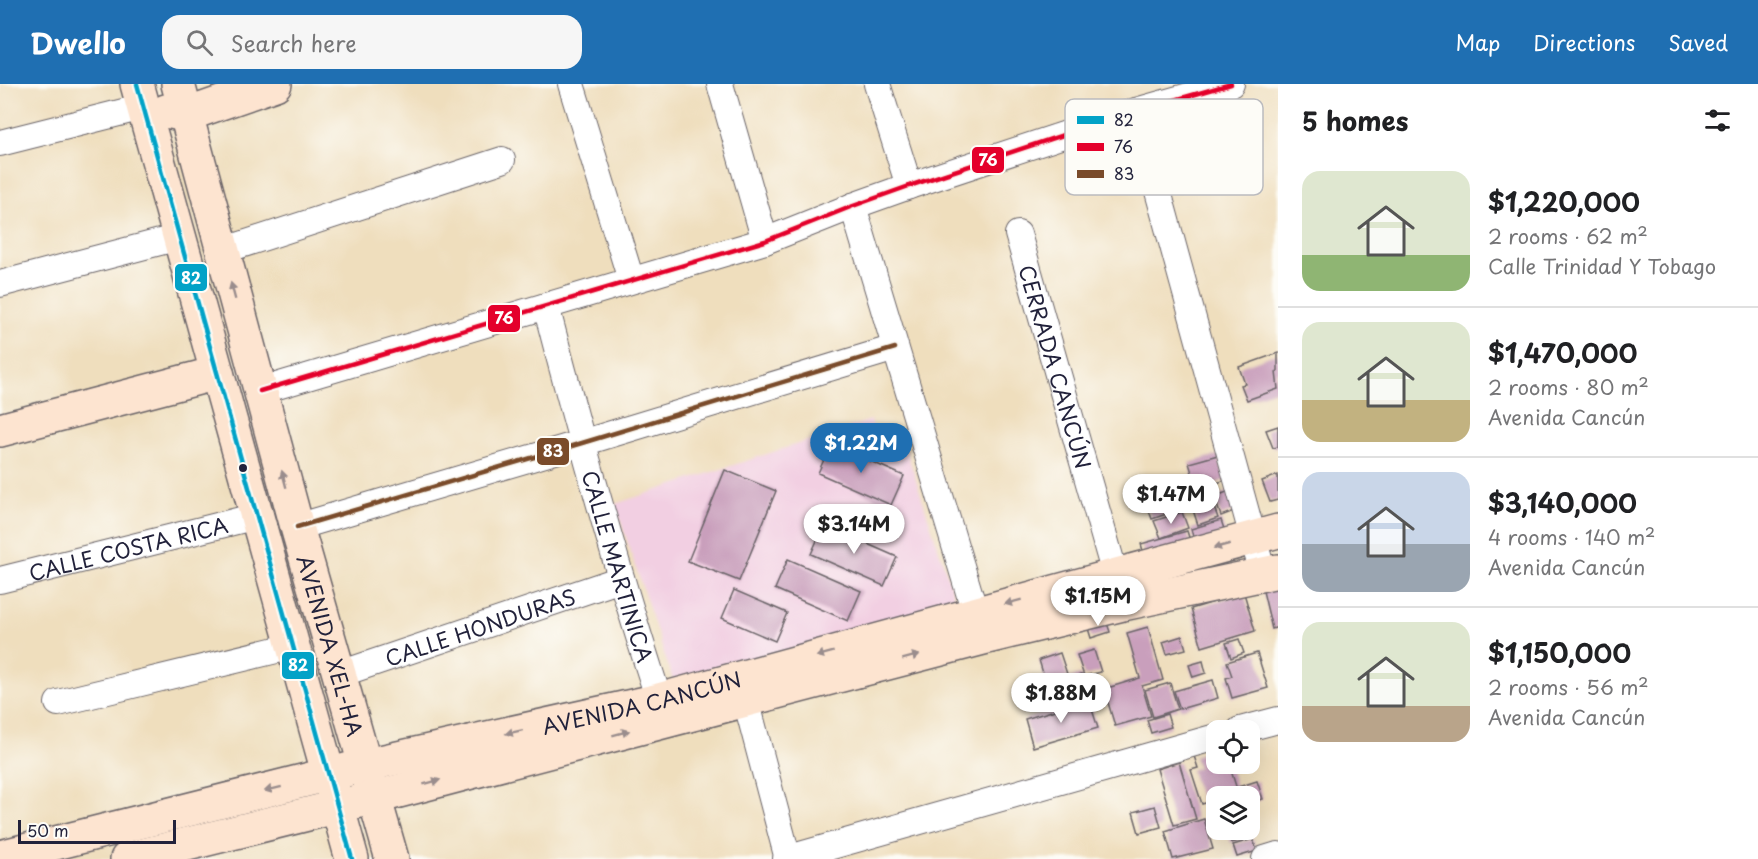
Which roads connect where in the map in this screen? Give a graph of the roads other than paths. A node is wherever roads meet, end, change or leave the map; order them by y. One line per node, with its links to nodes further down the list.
1 (178, 84): 9 (street, AVENIDA XEL-HA)
2 (275, 84): 9 (street)
3 (571, 84): 20 (street)
4 (720, 84): 18 (street)
5 (877, 84): 13 (street)
6 (1231, 84): 8 (street)
7 (140, 96): 9 (street); 11 (street); 17 (street, AVENIDA XEL-HA)
8 (1178, 99)
9 (186, 115): 19 (street, AVENIDA XEL-HA)
10 (1065, 134): 13 (street)
11 (0, 143)
12 (502, 160): 19 (street)
13 (909, 186): 15 (street)
14 (1162, 195): 30 (street)
15 (853, 206): 18 (street); 23 (street)
16 (1018, 234): 34 (street, CERRADA CANCÚN)
17 (179, 237): 21 (street); 24 (street, AVENIDA XEL-HA)
18 (765, 241): 20 (street)
19 (222, 251): 25 (street, AVENIDA XEL-HA, one-way to 19)
20 (631, 280): 22 (street)
21 (0, 284)
22 (546, 306): 25 (street); 27 (street, CALLE MARTINICA)
23 (895, 348): 27 (street); 35 (street)
24 (217, 373): 26 (street); 28 (street, AVENIDA XEL-HA)
25 (260, 391): 29 (street, AVENIDA XEL-HA, one-way to 25)
26 (0, 430)
27 (582, 443): 29 (street); 32 (street, CALLE MARTINICA)
28 (257, 516): 33 (street, CALLE COSTA RICA); 36 (street, AVENIDA XEL-HA)
29 (297, 527): 37 (street, AVENIDA XEL-HA)
30 (1266, 534): 31 (street); 34 (street, AVENIDA CANCÚN, one-way to 34)
31 (1270, 572): 34 (street, AVENIDA CANCÚN)
32 (621, 579): 37 (street, CALLE HONDURAS); 40 (street, CALLE MARTINICA)
33 (0, 580)
34 (1119, 589): 35 (street, AVENIDA CANCÚN)
35 (979, 626): 38 (street, AVENIDA CANCÚN, one-way to 35); 40 (street, AVENIDA CANCÚN, one-way to 40)
36 (293, 646): 39 (street); 45 (street, AVENIDA XEL-HA)
37 (340, 674): 44 (street, AVENIDA XEL-HA)
38 (746, 700): 40 (street, AVENIDA CANCÚN); 53 (street)
39 (58, 703)
40 (663, 711): 44 (street, AVENIDA CANCÚN, one-way to 44); 46 (street, AVENIDA CANCÚN, one-way to 40)
41 (1278, 720): 42 (street)
42 (1260, 725)
43 (1206, 740): 53 (street)
44 (366, 765): 45 (street, AVENIDA CANCÚN); 46 (street, AVENIDA XEL-HA)
45 (333, 790): 46 (street, AVENIDA CANCÚN); 47 (street, AVENIDA CANCÚN, one-way to 47); 50 (street, AVENIDA CANCÚN); 51 (street, AVENIDA XEL-HA)
46 (375, 796): 52 (street, AVENIDA XEL-HA)
47 (40, 853): 49 (street, AVENIDA CANCÚN)
48 (1278, 855): 54 (street)
49 (0, 857)
50 (127, 859)
51 (352, 859)
52 (392, 859)
53 (787, 859)
54 (1265, 859)

